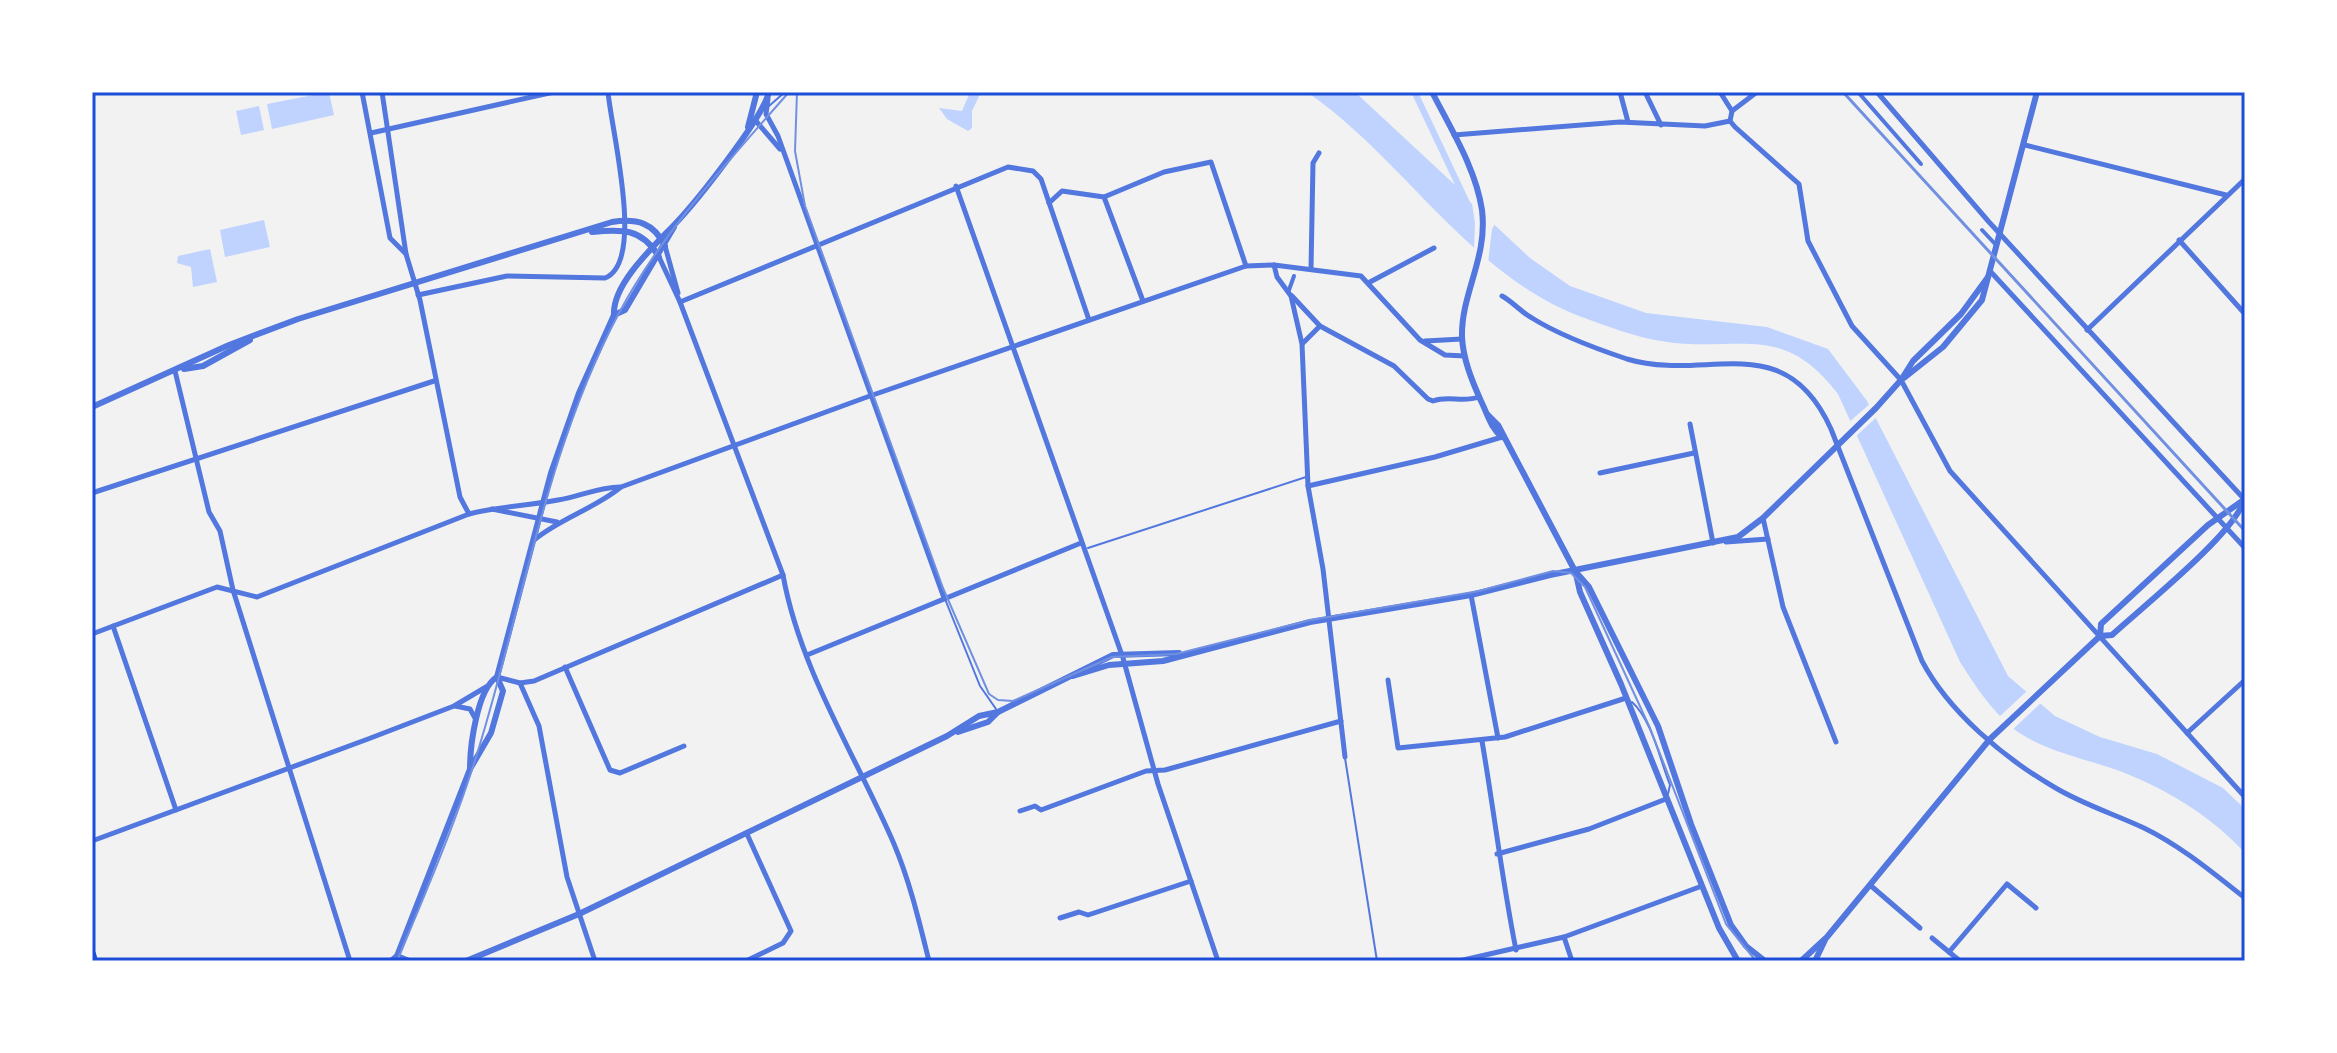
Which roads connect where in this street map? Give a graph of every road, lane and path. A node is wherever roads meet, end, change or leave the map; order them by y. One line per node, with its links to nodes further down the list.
1 (362, 92): 25 (street)
2 (382, 92): 23 (street)
3 (554, 92): 23 (street)
4 (608, 92): 36 (street)
5 (757, 92): 17 (street)
6 (785, 92): 16 (lane)
7 (1432, 92): 26 (street)
8 (1620, 92): 21 (street)
9 (1645, 92): 22 (street)
10 (1720, 92): 18 (street)
11 (1757, 92): 18 (street)
12 (1858, 92): 30 (street)
13 (1877, 92): 41 (street)
14 (2037, 92): 27 (street)
15 (769, 95): 16 (street)
16 (764, 110): 20 (street); 29 (street)
17 (754, 111): 20 (street); 24 (street)
18 (1732, 111): 19 (street)
19 (1730, 121): 22 (street); 74 (street)
20 (755, 122): 24 (street); 29 (street)
21 (1628, 122): 22 (street); 26 (street)
22 (1661, 126)
23 (390, 129): 25 (street); 49 (street)
24 (747, 131): 37 (street)
25 (371, 133): 49 (street)
26 (1453, 135): 68 (street)
27 (2025, 145): 33 (street); 41 (street)
28 (1319, 153): 53 (street)
29 (784, 156): 45 (street)
30 (1921, 164)
31 (2245, 179): 33 (street)
32 (956, 186): 35 (street); 45 (street); 71 (street)
33 (2227, 195): 43 (street)
34 (1104, 197): 35 (street); 52 (street); 61 (street)
35 (1049, 203): 65 (street)
36 (627, 220): 38 (street); 40 (street); 42 (street)
37 (676, 223): 42 (street); 44 (street)
38 (625, 230): 40 (street); 46 (street); 59 (street)
39 (1982, 230): 48 (street)
40 (580, 233): 56 (street)
41 (2002, 235): 48 (street); 67 (street)
42 (661, 237): 44 (street); 46 (street)
43 (2179, 240): 63 (street); 67 (street)
44 (665, 246): 50 (street); 62 (street)
45 (817, 246): 62 (street); 76 (street)
46 (653, 247): 50 (street); 64 (street)
47 (1434, 248): 57 (street)
48 (1998, 248): 54 (street)
49 (406, 254): 56 (street)
50 (659, 257): 62 (street); 64 (street)
51 (1274, 265): 52 (street); 53 (street); 58 (street)
52 (1246, 266): 61 (street)
53 (1311, 269): 57 (street)
54 (1989, 274): 74 (street); 95 (street)
55 (1294, 276): 58 (street)
56 (412, 282): 59 (street); 73 (street)
57 (1370, 282): 69 (street)
58 (1290, 293): 66 (street); 70 (street)
59 (418, 295): 75 (street)
60 (1502, 296): 81 (street)
61 (1143, 301): 65 (street)
62 (680, 302): 82 (street)
63 (2245, 314)
64 (614, 315): 91 (street)
65 (1089, 320): 71 (street)
66 (1320, 326): 70 (street); 77 (street)
67 (2087, 330): 90 (street)
68 (1462, 339): 69 (street); 72 (street)
69 (1420, 340): 72 (street)
70 (1302, 344): 86 (street)
71 (1012, 347): 76 (street); 103 (street)
72 (1465, 356): 77 (street)
73 (175, 371): 78 (street); 84 (street)
74 (1901, 380): 81 (street); 113 (street)
75 (434, 381): 84 (street); 93 (street)
76 (872, 395): 82 (street); 109 (street)
77 (1479, 397): 80 (street)
78 (94, 407)
79 (1690, 424): 83 (street)
80 (1502, 437): 87 (street); 105 (street)
81 (1837, 444): 94 (street); 134 (street)
82 (734, 445): 88 (street); 106 (street)
83 (1694, 453): 85 (street); 102 (street)
84 (199, 459): 89 (street); 107 (street)
85 (1600, 473)
86 (1307, 477): 87 (street); 103 (lane)
87 (1308, 486): 110 (street)
88 (621, 487): 91 (street); 97 (street)
89 (92, 493)
90 (2245, 499): 95 (street); 98 (street)
91 (543, 502): 92 (street); 96 (street)
92 (491, 509): 93 (street); 96 (street)
93 (469, 514): 107 (street)
94 (1763, 518): 99 (street); 101 (street)
95 (2219, 519): 98 (street); 113 (street)
96 (539, 520): 97 (street); 100 (street)
97 (557, 522): 100 (street)
98 (2225, 527): 104 (street); 113 (street)
99 (1768, 539): 101 (street); 136 (street)
100 (534, 540): 120 (street)
101 (1726, 542): 102 (street)
102 (1713, 544): 105 (street)
103 (1082, 547): 109 (street); 114 (street)
104 (2245, 548)
105 (1575, 571): 108 (street); 125 (street); 126 (street)
106 (783, 575): 116 (street); 118 (street)
107 (233, 590): 111 (street); 139 (street)
108 (1471, 595): 110 (street); 133 (street)
109 (944, 598): 116 (street); 129 (lane)
110 (1330, 620): 115 (street); 130 (street)
111 (113, 626): 112 (street); 147 (street)
112 (92, 634)
113 (2100, 636): 132 (street); 134 (street)
114 (1121, 654): 115 (street); 117 (street); 119 (street)
115 (1183, 654): 117 (street)
116 (807, 655): 142 (street)
117 (1124, 663): 119 (street); 141 (street)
118 (565, 667): 123 (street); 137 (street)
119 (1073, 676): 129 (street)
120 (497, 677): 123 (street); 124 (street); 140 (street)
121 (1388, 680): 135 (street)
122 (2245, 680): 132 (street)
123 (520, 683): 157 (street)
124 (486, 687): 127 (street); 131 (street)
125 (1642, 695): 128 (lane); 144 (street)
126 (1626, 698): 128 (lane); 133 (street); 146 (street)
127 (454, 706): 131 (street); 139 (street)
128 (1640, 710): 143 (lane)
129 (998, 712): 142 (street)
130 (1341, 721): 138 (street); 141 (street)
131 (476, 723): 140 (street)
132 (2187, 733): 145 (street)
133 (1498, 738): 135 (street)
134 (1990, 739): 153 (street); 155 (street)
135 (1482, 741): 151 (street)
136 (1836, 742)
137 (684, 746)
138 (1345, 757): 176 (lane)
139 (291, 769): 147 (street); 169 (street)
140 (470, 769): 167 (street)
141 (1155, 770): 148 (street); 152 (street)
142 (863, 778): 149 (street); 166 (street)
143 (1670, 785): 144 (lane); 146 (lane)
144 (1680, 789): 180 (street)
145 (2245, 797)
146 (1666, 799): 151 (street); 154 (street)
147 (176, 810): 150 (street)
148 (1020, 811)
149 (747, 834): 157 (street); 174 (street)
150 (92, 841)
151 (1497, 854): 163 (street)
152 (1191, 881): 158 (street); 175 (street)
153 (1869, 885): 159 (street); 161 (street)
154 (1702, 886): 160 (street); 179 (street)
155 (2245, 898)
156 (2036, 908): 164 (street)
157 (579, 914): 172 (street); 173 (street)
158 (1060, 918)
159 (1920, 928)
160 (1564, 937): 163 (street); 178 (street)
161 (1827, 937): 181 (street); 182 (street)
162 (1932, 938): 164 (street)
163 (1516, 950): 177 (street)
164 (1949, 952): 183 (street)
165 (92, 954): 168 (main road)
166 (928, 959)
167 (395, 960): 170 (street); 171 (street)
168 (94, 961)
169 (350, 961)
170 (383, 961)
171 (409, 961)
172 (466, 961)
173 (595, 961)
174 (746, 961)
175 (1218, 961)
176 (1377, 961)
177 (1459, 961)
178 (1572, 961)
179 (1736, 961)
180 (1765, 961)
181 (1801, 961)
182 (1815, 961)
183 (1960, 961)

